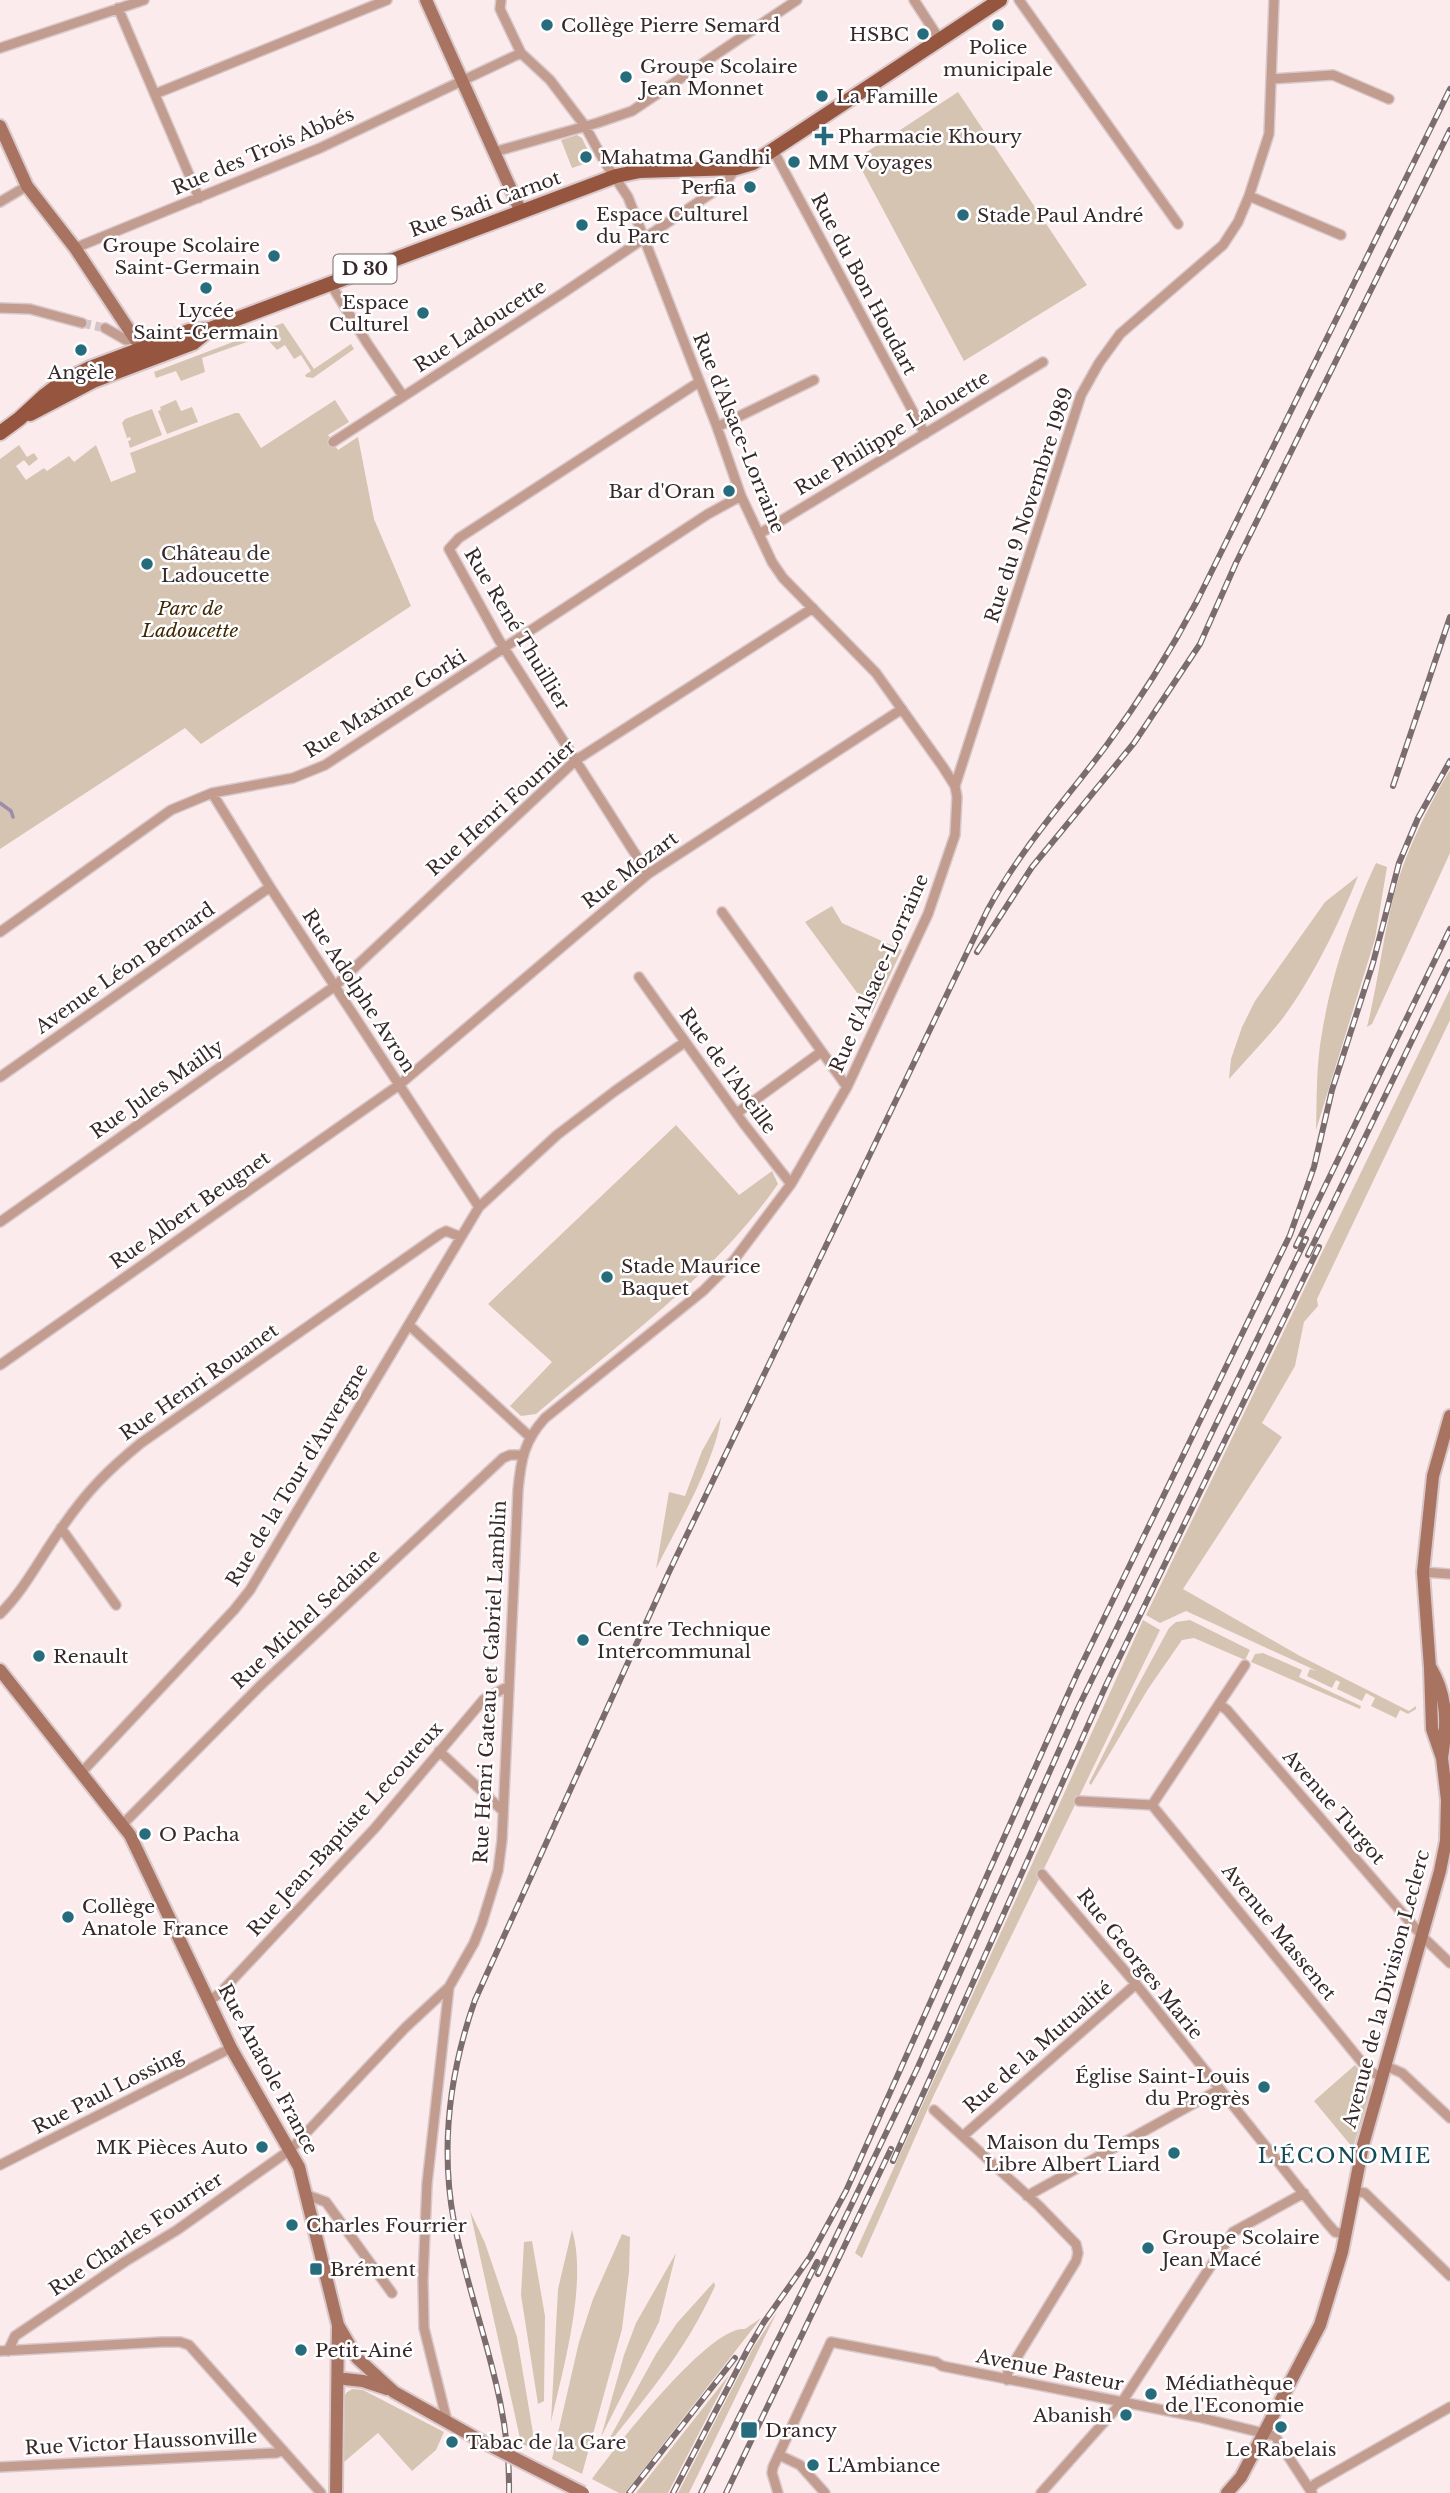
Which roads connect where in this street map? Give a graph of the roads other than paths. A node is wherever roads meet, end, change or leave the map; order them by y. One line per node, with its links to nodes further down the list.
1 (144, 0): 11 (street)
2 (387, 0): 17 (street)
3 (426, 0): 16 (street)
4 (501, 0): 14 (street)
5 (797, 0): 10 (street)
6 (914, 0): 12 (street)
7 (1000, 0): 12 (main road, D 30)
8 (1019, 0): 30 (street)
9 (1274, 0): 15 (street, Rue du 9 Novembre 1989)
10 (783, 4): 20 (street)
11 (118, 8): 13 (street); 17 (street)
12 (940, 40): 21 (main road, D 30)
13 (0, 48)
14 (521, 53): 16 (street, Rue des Trois Abbés); 20 (street, Rue d'Alsace-Lorraine)
15 (1272, 79): 18 (street); 26 (street, Rue du 9 Novembre 1989)
16 (462, 80): 22 (street); 27 (street, Rue des Trois Abbés)
17 (155, 94): 27 (street)
18 (1388, 99)
19 (0, 126): 25 (street)
20 (585, 126): 22 (street); 24 (street, Rue d'Alsace-Lorraine)
21 (773, 150): 23 (main road, D 30); 45 (street, Rue du Bon Houdart)
22 (494, 152): 29 (street)
23 (736, 168): 24 (main road, D 30); 32 (street, Rue Ladoucette)
24 (616, 176): 29 (main road, Rue Sadi Carnot / D 30); 32 (street, Rue d'Alsace-Lorraine)
25 (27, 186): 28 (street); 33 (street)
26 (1249, 195): 31 (street); 53 (street, Rue du 9 Novembre 1989)
27 (199, 198): 33 (street, Rue des Trois Abbés)
28 (0, 202)
29 (521, 212): 34 (main road, Rue Sadi Carnot / D 30)
30 (1178, 225)
31 (1341, 235)
32 (644, 238): 41 (street, Rue d'Alsace-Lorraine); 42 (street, Rue Ladoucette)
33 (75, 248): 38 (street)
34 (330, 283): 38 (main road, Rue Sadi Carnot / D 30); 42 (street)
35 (0, 309): 36 (street)
36 (82, 323)
37 (105, 328): 38 (street)
38 (144, 348): 44 (main road, Rue Sadi Carnot / D 30)
39 (1042, 362): 45 (street, Rue Philippe Lalouette)
40 (814, 380): 43 (street)
41 (699, 382): 43 (street, Rue d'Alsace-Lorraine); 50 (street, Rue René Thuillier)
42 (403, 396): 46 (street, Rue Ladoucette)
43 (717, 427): 47 (street, Rue d'Alsace-Lorraine)
44 (0, 433)
45 (925, 434): 48 (street, Rue Philippe Lalouette)
46 (333, 442)
47 (741, 496): 48 (street, Rue d'Alsace-Lorraine); 50 (street, Rue Maxime Gorki)
48 (760, 534): 49 (street, Rue d'Alsace-Lorraine)
49 (813, 608): 51 (street, Rue d'Alsace-Lorraine); 52 (street, Rue Henri Fournier)
50 (505, 647): 52 (street, Rue René Thuillier); 54 (street, Rue Maxime Gorki)
51 (902, 709): 53 (street, Rue d'Alsace-Lorraine); 55 (street, Rue Mozart)
52 (576, 760): 55 (street, Rue René Thuillier); 60 (street, Rue Henri Fournier)
53 (955, 786): 65 (street, Rue d'Alsace-Lorraine)
54 (212, 793): 56 (street, Rue Adolphe Avron); 58 (street, Rue Maxime Gorki)
55 (648, 874): 64 (street, Rue Mozart)
56 (270, 887): 60 (street, Rue Adolphe Avron); 63 (street, Avenue Léon Bernard)
57 (722, 912): 62 (street)
58 (0, 932)
59 (639, 978): 61 (street, Rue de l'Abeille)
60 (335, 986): 64 (street, Rue Adolphe Avron); 69 (street, Rue Jules Mailly)
61 (685, 1042): 66 (street, Rue de l'Abeille); 68 (street, Rue de la Tour d'Auvergne)
62 (821, 1052): 65 (street); 66 (street)
63 (0, 1077)
64 (399, 1085): 68 (street, Rue Adolphe Avron); 72 (street, Rue Albert Beugnet)
65 (847, 1087): 67 (street, Rue d'Alsace-Lorraine)
66 (737, 1114): 67 (street, Rue de l'Abeille)
67 (790, 1184): 74 (street, Rue d'Alsace-Lorraine)
68 (479, 1207): 70 (street, Rue de la Tour d'Auvergne)
69 (0, 1222)
70 (461, 1237): 71 (street, Rue de la Tour d'Auvergne); 76 (street, Rue Henri Rouanet)
71 (409, 1325): 74 (street); 90 (street, Rue de la Tour d'Auvergne)
72 (0, 1365)
73 (1448, 1422): 77 (street, Avenue de la Division Leclerc)
74 (529, 1436): 75 (street, Rue Henri Gateau et Gabriel Lamblin)
75 (523, 1455): 84 (street, Rue Henri Gateau et Gabriel Lamblin); 94 (street, Rue Michel Sedaine)
76 (61, 1528): 79 (street); 80 (street, Rue Henri Rouanet)
77 (1423, 1572): 78 (street); 82 (street, Avenue de la Division Leclerc)
78 (1450, 1574)
79 (117, 1605)
80 (0, 1614)
81 (1245, 1665): 85 (street)
82 (1430, 1668): 86 (street, Avenue de la Division Leclerc); 87 (street)
83 (0, 1670): 90 (street, Rue Anatole France)
84 (509, 1686): 88 (street, Rue Jean-Baptiste Lecouteux); 93 (street, Rue Henri Gateau et Gabriel Lamblin)
85 (1220, 1705): 92 (street); 96 (street, Avenue Turgot)
86 (1431, 1715): 87 (street); 89 (street, Avenue de la Division Leclerc)
87 (1448, 1717): 89 (street)
88 (439, 1751): 93 (street); 100 (street, Rue Jean-Baptiste Lecouteux)
89 (1442, 1758): 96 (street, Avenue de la Division Leclerc)
90 (81, 1773): 94 (street, Rue Anatole France)
91 (1079, 1801): 92 (street)
92 (1152, 1805): 102 (street, Avenue Massenet)
93 (503, 1811): 99 (street, Rue Henri Gateau et Gabriel Lamblin)
94 (123, 1824): 100 (street, Rue Anatole France)
95 (1042, 1874): 98 (street, Rue Georges Marie)
96 (1423, 1937): 97 (street, Avenue Turgot); 102 (street, Avenue de la Division Leclerc)
97 (1450, 1963)
98 (1136, 1984): 103 (street, Rue Georges Marie); 106 (street, Rue de la Mutualité)
99 (449, 1987): 107 (street, Rue Charles Fourrier); 125 (street, Rue Henri Gateau et Gabriel Lamblin)
100 (209, 2001): 101 (street, Rue Anatole France)
101 (231, 2048): 107 (street, Rue Anatole France); 108 (street, Rue Paul Lossing)
102 (1384, 2072): 105 (street, Avenue Massenet); 109 (street, Avenue de la Division Leclerc)
103 (1220, 2090): 110 (street, Rue Georges Marie); 112 (street)
104 (934, 2110): 106 (street)
105 (1450, 2118)
106 (963, 2136): 112 (street)
107 (290, 2150): 111 (street, Rue Anatole France); 117 (street, Rue Charles Fourrier)
108 (0, 2165)
109 (1354, 2191): 113 (street, Avenue de la Division Leclerc); 114 (street)
110 (1304, 2193): 113 (street, Rue Georges Marie); 123 (street)
111 (307, 2195): 115 (street); 116 (street, Rue Anatole France)
112 (1027, 2196): 120 (street)
113 (1345, 2234): 126 (street, Avenue de la Division Leclerc)
114 (1450, 2276)
115 (392, 2293)
116 (338, 2325): 118 (street); 119 (street, Rue Anatole France)
117 (4, 2351): 127 (street)
118 (337, 2358): 119 (street); 121 (street)
119 (357, 2358): 121 (street); 122 (street, Rue Anatole France)
120 (1007, 2380): 123 (street, Avenue Pasteur); 128 (street, Avenue Pasteur)
121 (341, 2383): 122 (street); 132 (street)
122 (394, 2392): 125 (street, Rue Anatole France)
123 (1122, 2402): 126 (street, Avenue Pasteur); 136 (street)
124 (1450, 2407): 130 (street)
125 (447, 2421): 133 (street, Rue Anatole France, bridge)
126 (1264, 2432): 130 (street); 137 (street, Avenue de la Division Leclerc)
127 (283, 2450): 129 (street, Rue Victor Haussonville); 131 (street)
128 (779, 2455): 134 (street); 135 (street)
129 (0, 2467)
130 (1311, 2492)
131 (321, 2493)
132 (336, 2493)
133 (583, 2493)
134 (778, 2493)
135 (825, 2493)
136 (1041, 2493)
137 (1227, 2493)

